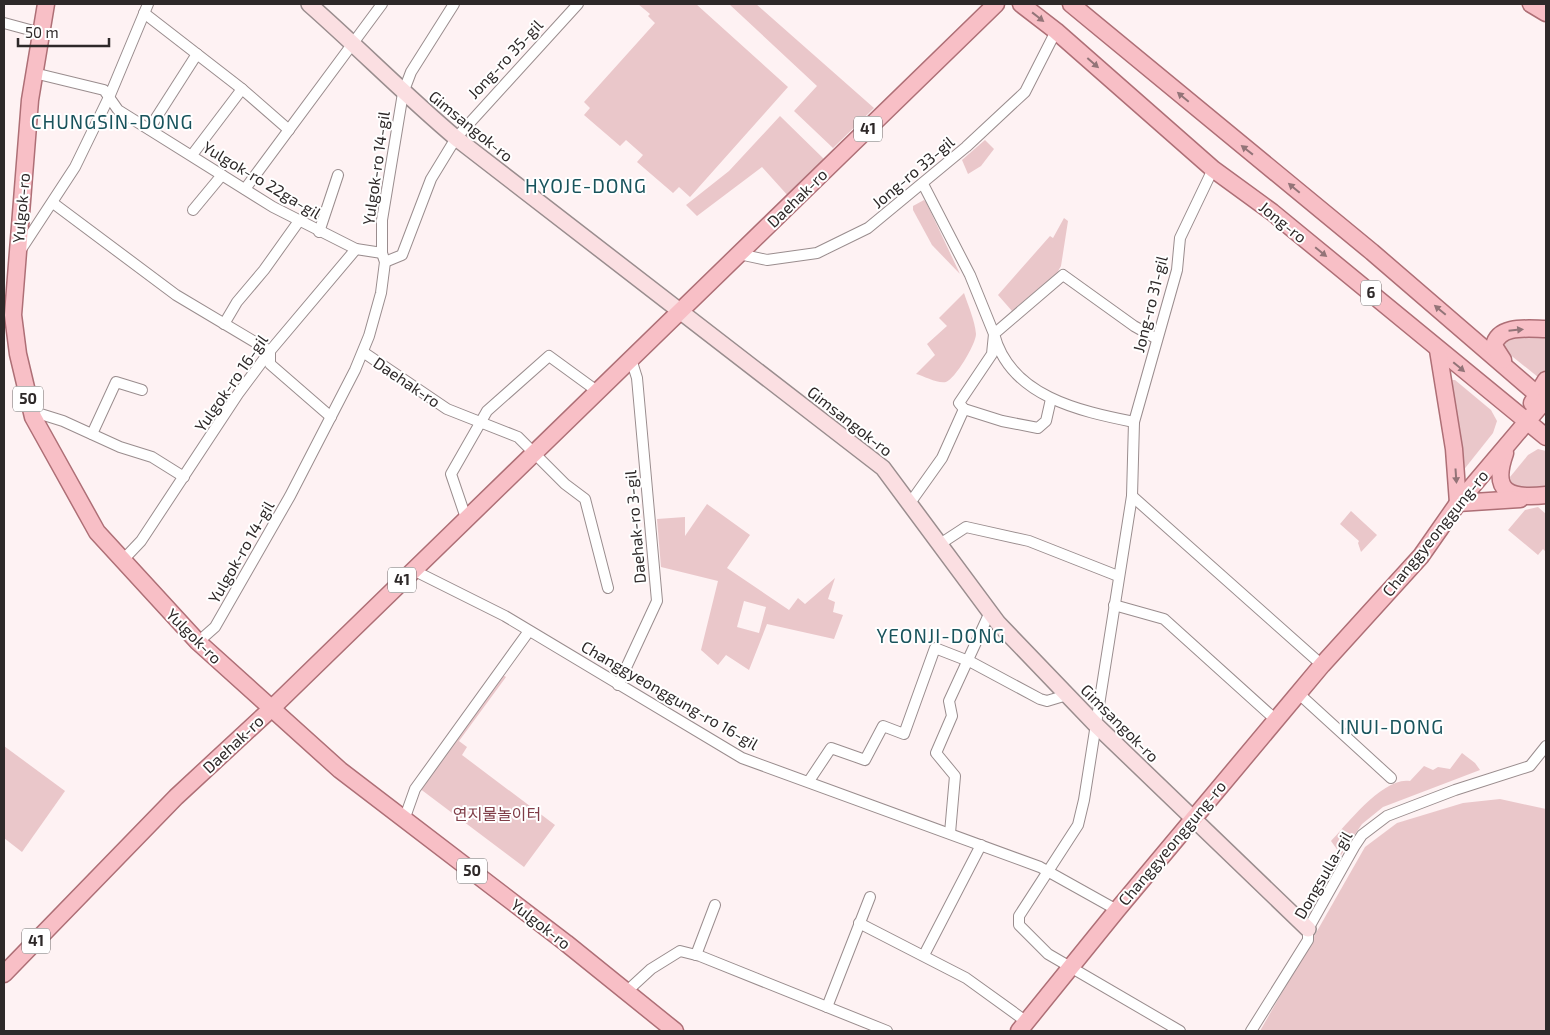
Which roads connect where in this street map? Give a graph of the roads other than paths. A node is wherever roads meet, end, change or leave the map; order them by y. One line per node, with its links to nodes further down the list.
1 (46, 4): 14 (main road, Yulgok-ro / 50)
2 (309, 4): 15 (street, Gimsangok-ro)
3 (382, 4): 15 (street)
4 (454, 4): 19 (street, Yulgok-ro 14-gil)
5 (578, 4): 23 (street, Jong-ro 35-gil)
6 (996, 4): 36 (main road, Daehak-ro / 41)
7 (1021, 4): 13 (main road, Jong-ro / 6, one-way to 13)
8 (1071, 4): 48 (main road, Jong-ro / 6, one-way to 8)
9 (1531, 4): 11 (main road)
10 (146, 8): 16 (street); 20 (street)
11 (1546, 13)
12 (4, 23): 14 (street)
13 (1056, 31): 25 (main road, Jong-ro / 6, one-way to 25); 28 (street, Jong-ro 33-gil)
14 (41, 33): 17 (main road, Yulgok-ro / 50)
15 (353, 43): 19 (street, Gimsangok-ro); 22 (street)
16 (197, 54): 18 (street); 21 (street)
17 (34, 73): 20 (street); 35 (main road, Yulgok-ro / 50)
18 (242, 89): 22 (street); 24 (street)
19 (403, 93): 23 (street, Gimsangok-ro); 37 (street, Yulgok-ro 14-gil)
20 (110, 95): 21 (street, Yulgok-ro 22ga-gil); 30 (street)
21 (149, 128): 24 (street, Yulgok-ro 22ga-gil)
22 (289, 130): 29 (street)
23 (456, 138): 37 (street, Jong-ro 35-gil); 38 (street, Gimsangok-ro)
24 (192, 155): 27 (street, Yulgok-ro 22ga-gil)
25 (1213, 169): 43 (street, Jong-ro 31-gil); 44 (main road, Jong-ro / 6, one-way to 44)
26 (338, 174): 33 (street, Yulgok-ro 22ga-gil)
27 (222, 175): 29 (street, Yulgok-ro 22ga-gil); 31 (street)
28 (923, 184): 36 (street, Jong-ro 33-gil); 42 (street)
29 (246, 189): 32 (street, Yulgok-ro 22ga-gil)
30 (53, 203): 35 (street); 40 (street)
31 (193, 210)
32 (299, 221): 33 (street, Yulgok-ro 22ga-gil); 40 (street)
33 (319, 232): 34 (street, Yulgok-ro 22ga-gil)
34 (356, 249): 37 (street); 45 (street, Yulgok-ro 16-gil)
35 (18, 254): 39 (main road, Yulgok-ro / 50)
36 (739, 254): 38 (main road, Daehak-ro / 41)
37 (383, 258): 46 (street, Yulgok-ro 14-gil)
38 (680, 311): 47 (main road, Daehak-ro / 41); 66 (street, Gimsangok-ro)
39 (8, 315): 54 (main road, Yulgok-ro / 50)
40 (224, 324): 45 (street)
41 (1546, 329): 48 (main road, one-way to 41)
42 (994, 334): 43 (street); 52 (street); 53 (street)
43 (1157, 339): 57 (street, Jong-ro 31-gil)
44 (1438, 350): 58 (main road, Jong-ro / 6, one-way to 58); 67 (main road, one-way to 67)
45 (270, 352): 55 (street); 63 (street, Yulgok-ro 16-gil)
46 (363, 352): 55 (street, Yulgok-ro 14-gil); 56 (street, Daehak-ro)
47 (631, 359): 50 (main road, Daehak-ro / 41); 80 (street, Daehak-ro 3-gil)
48 (1515, 373): 51 (main road, Jong-ro / 6)
49 (142, 390): 59 (street)
50 (597, 391): 56 (street); 62 (main road, Daehak-ro / 41)
51 (1544, 395): 58 (main road, Changgyeonggung-ro)
52 (1051, 399): 53 (street); 57 (street)
53 (964, 409): 66 (street)
54 (32, 411): 59 (street); 70 (main road, Yulgok-ro / 50)
55 (331, 417): 77 (street, Yulgok-ro 14-gil)
56 (480, 422): 62 (street, Daehak-ro); 68 (street)
57 (1134, 422): 64 (street, Jong-ro 31-gil)
58 (1526, 422): 60 (main road, Jong-ro / 6); 61 (main road, Changgyeonggung-ro)
59 (92, 434): 63 (street)
60 (1546, 437)
61 (1508, 444): 65 (main road); 67 (main road, Changgyeonggung-ro)
62 (534, 452): 68 (main road, Daehak-ro / 41); 73 (street, Daehak-ro)
63 (184, 477): 70 (street, Yulgok-ro 16-gil)
64 (1132, 496): 72 (street, Jong-ro 31-gil); 79 (street)
65 (1546, 496): 67 (main road)
66 (910, 503): 69 (street, Gimsangok-ro)
67 (1458, 504): 79 (main road, Changgyeonggung-ro)
68 (466, 518): 71 (main road, Daehak-ro / 41)
69 (940, 544): 72 (street); 75 (street, Gimsangok-ro)
70 (122, 561): 77 (main road, Yulgok-ro / 50)
71 (413, 570): 76 (street, Changgyeonggung-ro 16-gil); 83 (main road, Daehak-ro / 41)
72 (1118, 576): 74 (street, Jong-ro 31-gil)
73 (608, 588)
74 (1114, 605): 84 (street); 85 (street, Jong-ro 31-gil)
75 (990, 612): 78 (street); 82 (street, Gimsangok-ro)
76 (529, 631): 80 (street, Changgyeonggung-ro 16-gil); 90 (street)
77 (198, 642): 83 (main road, Yulgok-ro / 50)
78 (967, 662): 82 (street); 88 (street); 91 (street)
79 (1322, 665): 81 (main road, Changgyeonggung-ro)
80 (618, 685): 88 (street, Changgyeonggung-ro 16-gil)
81 (1298, 693): 84 (main road, Changgyeonggung-ro); 87 (street)
82 (1067, 695): 85 (street, Gimsangok-ro)
83 (270, 709): 90 (main road, Yulgok-ro / 50); 102 (main road, Daehak-ro / 41)
84 (1276, 720): 89 (main road, Changgyeonggung-ro)
85 (1096, 725): 89 (street, Gimsangok-ro); 93 (street)
86 (1546, 746): 98 (street, Dongsulla-gil)
87 (1391, 778)
88 (808, 781): 91 (street, Changgyeonggung-ro 16-gil)
89 (1193, 818): 96 (main road, Changgyeonggung-ro); 98 (street)
90 (404, 820): 103 (main road, Yulgok-ro / 50)
91 (950, 833): 92 (street, Changgyeonggung-ro 16-gil)
92 (981, 845): 93 (street, Changgyeonggung-ro 16-gil); 100 (street)
93 (1049, 872): 96 (street, Changgyeonggung-ro 16-gil); 101 (street)
94 (870, 897): 97 (street)
95 (715, 905): 99 (street)
96 (1117, 910): 101 (main road, Changgyeonggung-ro)
97 (860, 923): 100 (street); 104 (street)
98 (1308, 929): 109 (street, Dongsulla-gil)
99 (696, 955): 103 (street); 104 (street)
100 (924, 955): 105 (street)
101 (1070, 968): 105 (main road, Changgyeonggung-ro); 108 (street)
102 (4, 974)
103 (626, 992): 106 (main road, Yulgok-ro / 50)
104 (827, 1007): 107 (street)
105 (1023, 1027)
106 (675, 1031)
107 (886, 1031)
108 (1180, 1031)
109 (1251, 1031)

